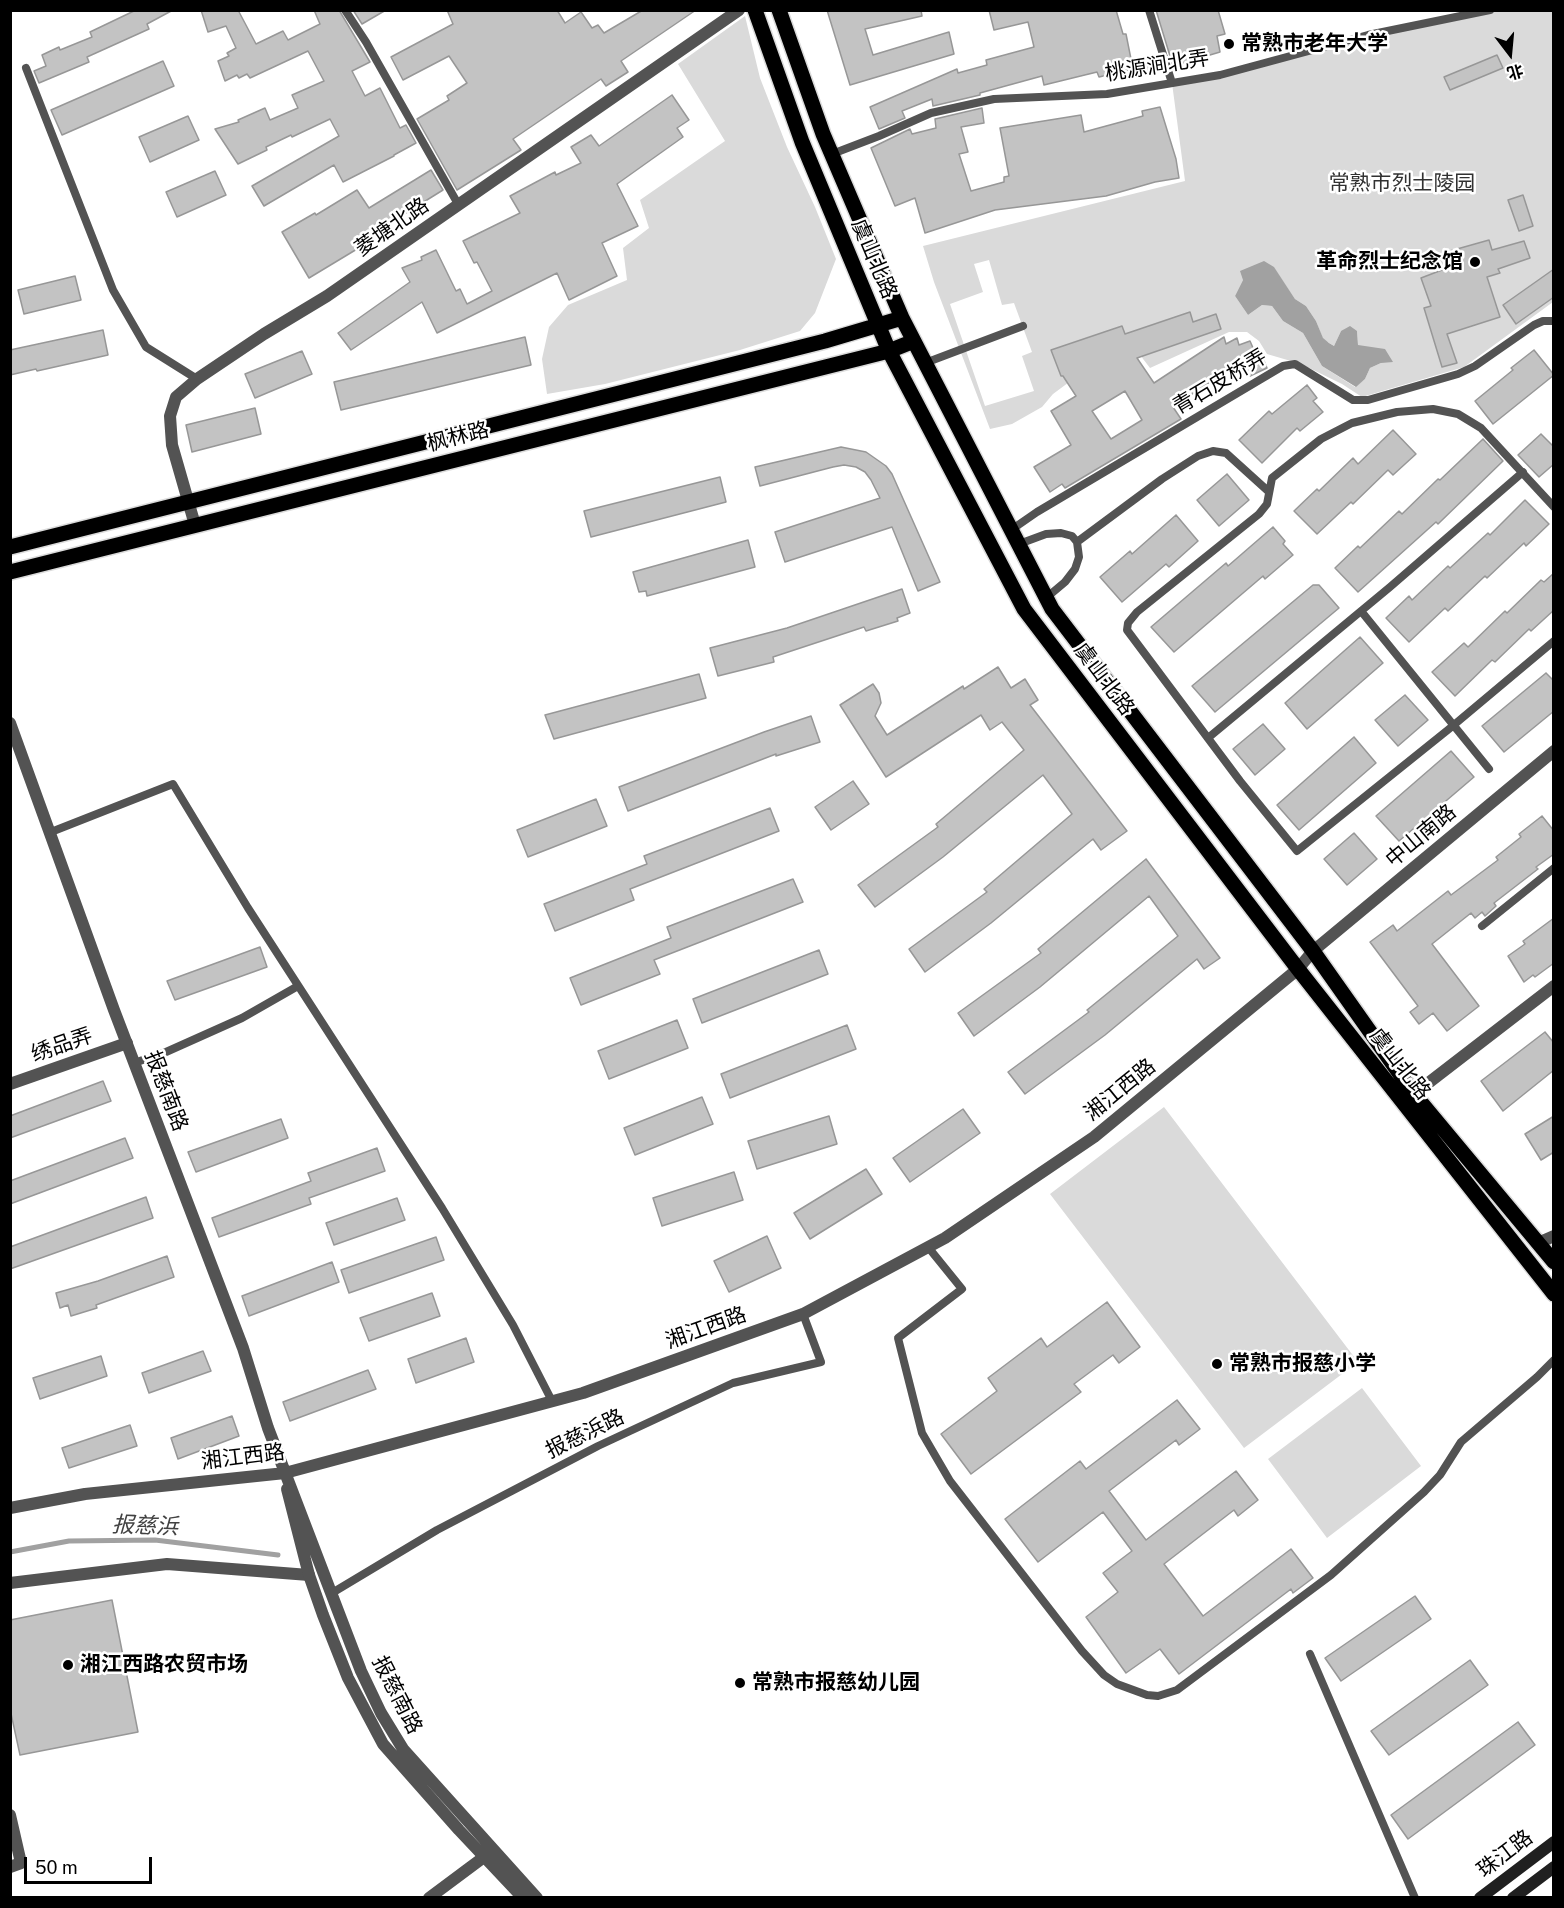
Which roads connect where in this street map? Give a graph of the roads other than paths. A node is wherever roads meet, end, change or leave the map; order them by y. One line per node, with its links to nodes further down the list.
1 (345, 10): 11 (lane)
2 (739, 10): 11 (street, 菱塘北路)
3 (755, 10): 14 (main road, 虞山北路)
4 (779, 10): 10 (main road, 虞山北路)
5 (1149, 10): 9 (lane)
6 (1490, 10): 7 (lane, 桃源涧北弄)
7 (1461, 13): 9 (lane, 桃源涧北弄)
8 (26, 68): 19 (lane)
9 (1172, 83): 10 (lane, 桃源涧北弄)
10 (832, 154): 12 (main road, 虞山北路)
11 (458, 204): 19 (street, 菱塘北路)
12 (902, 318): 14 (main road, 枫林路); 16 (main road, 虞山北路)
13 (1554, 321): 25 (lane, 青石皮桥弄)
14 (878, 325): 17 (main road, 虞山北路); 22 (main road, 枫林路)
15 (1023, 326): 18 (lane)
16 (914, 341): 17 (main road, 枫林路); 18 (main road, 虞山北路)
17 (889, 351): 24 (main road, 枫林路); 42 (main road, 虞山北路)
18 (925, 363): 25 (main road, 虞山北路)
19 (197, 379): 22 (street, 菱塘北路)
20 (1523, 472): 21 (lane); 23 (lane); 31 (lane)
21 (1268, 491): 26 (lane); 35 (lane)
22 (188, 502): 24 (street, 菱塘北路); 28 (main road, 枫林路)
23 (1554, 507)
24 (195, 525): 29 (main road, 枫林路)
25 (1011, 530): 27 (main road, 虞山北路)
26 (1077, 542): 27 (lane); 30 (lane)
27 (1019, 544): 30 (main road, 虞山北路)
28 (10, 548)
29 (10, 572)
30 (1046, 598): 41 (main road, 虞山北路)
31 (1360, 612): 34 (lane); 35 (lane)
32 (1554, 642): 34 (lane)
33 (10, 723): 38 (street, 报慈南路)
34 (1453, 726): 35 (lane); 37 (lane)
35 (1208, 738)
36 (1554, 751): 41 (street, 中山南路)
37 (1488, 769)
38 (51, 832): 43 (lane); 45 (street, 报慈南路)
39 (1554, 868): 40 (lane)
40 (1482, 926)
41 (1312, 951): 42 (street, 湘江西路); 48 (main road, 虞山北路)
42 (1298, 969): 51 (street, 湘江西路); 53 (main road, 虞山北路)
43 (298, 986): 46 (lane); 56 (lane)
44 (1554, 986): 48 (street)
45 (127, 1043): 46 (street, 报慈南路); 47 (street, 绣品弄)
46 (134, 1063): 57 (street, 报慈南路)
47 (10, 1084)
48 (1414, 1094): 50 (main road, 虞山北路)
49 (1554, 1236): 50 (street)
50 (1538, 1244): 52 (main road, 虞山北路)
51 (928, 1247): 54 (street, 湘江西路); 55 (lane)
52 (1554, 1262)
53 (1554, 1294)
54 (803, 1314): 56 (street, 湘江西路); 61 (lane, 报慈浜路)
55 (1554, 1360)
56 (552, 1401): 57 (street, 湘江西路)
57 (285, 1473): 58 (street, 湘江西路); 59 (street, 报慈南路); 61 (street, 报慈南路)
58 (10, 1508)
59 (309, 1575): 60 (street); 65 (street, 报慈南路)
60 (10, 1583)
61 (332, 1593): 70 (street, 报慈南路)
62 (1311, 1654): 71 (lane)
63 (10, 1815): 66 (street)
64 (1554, 1842): 72 (main road, 珠江路)
65 (484, 1857): 68 (street); 69 (street, 报慈南路)
66 (10, 1867)
67 (1554, 1867): 73 (main road, 珠江路)
68 (429, 1898)
69 (523, 1898)
70 (537, 1898)
71 (1415, 1898)
72 (1480, 1898)
73 (1514, 1898)

